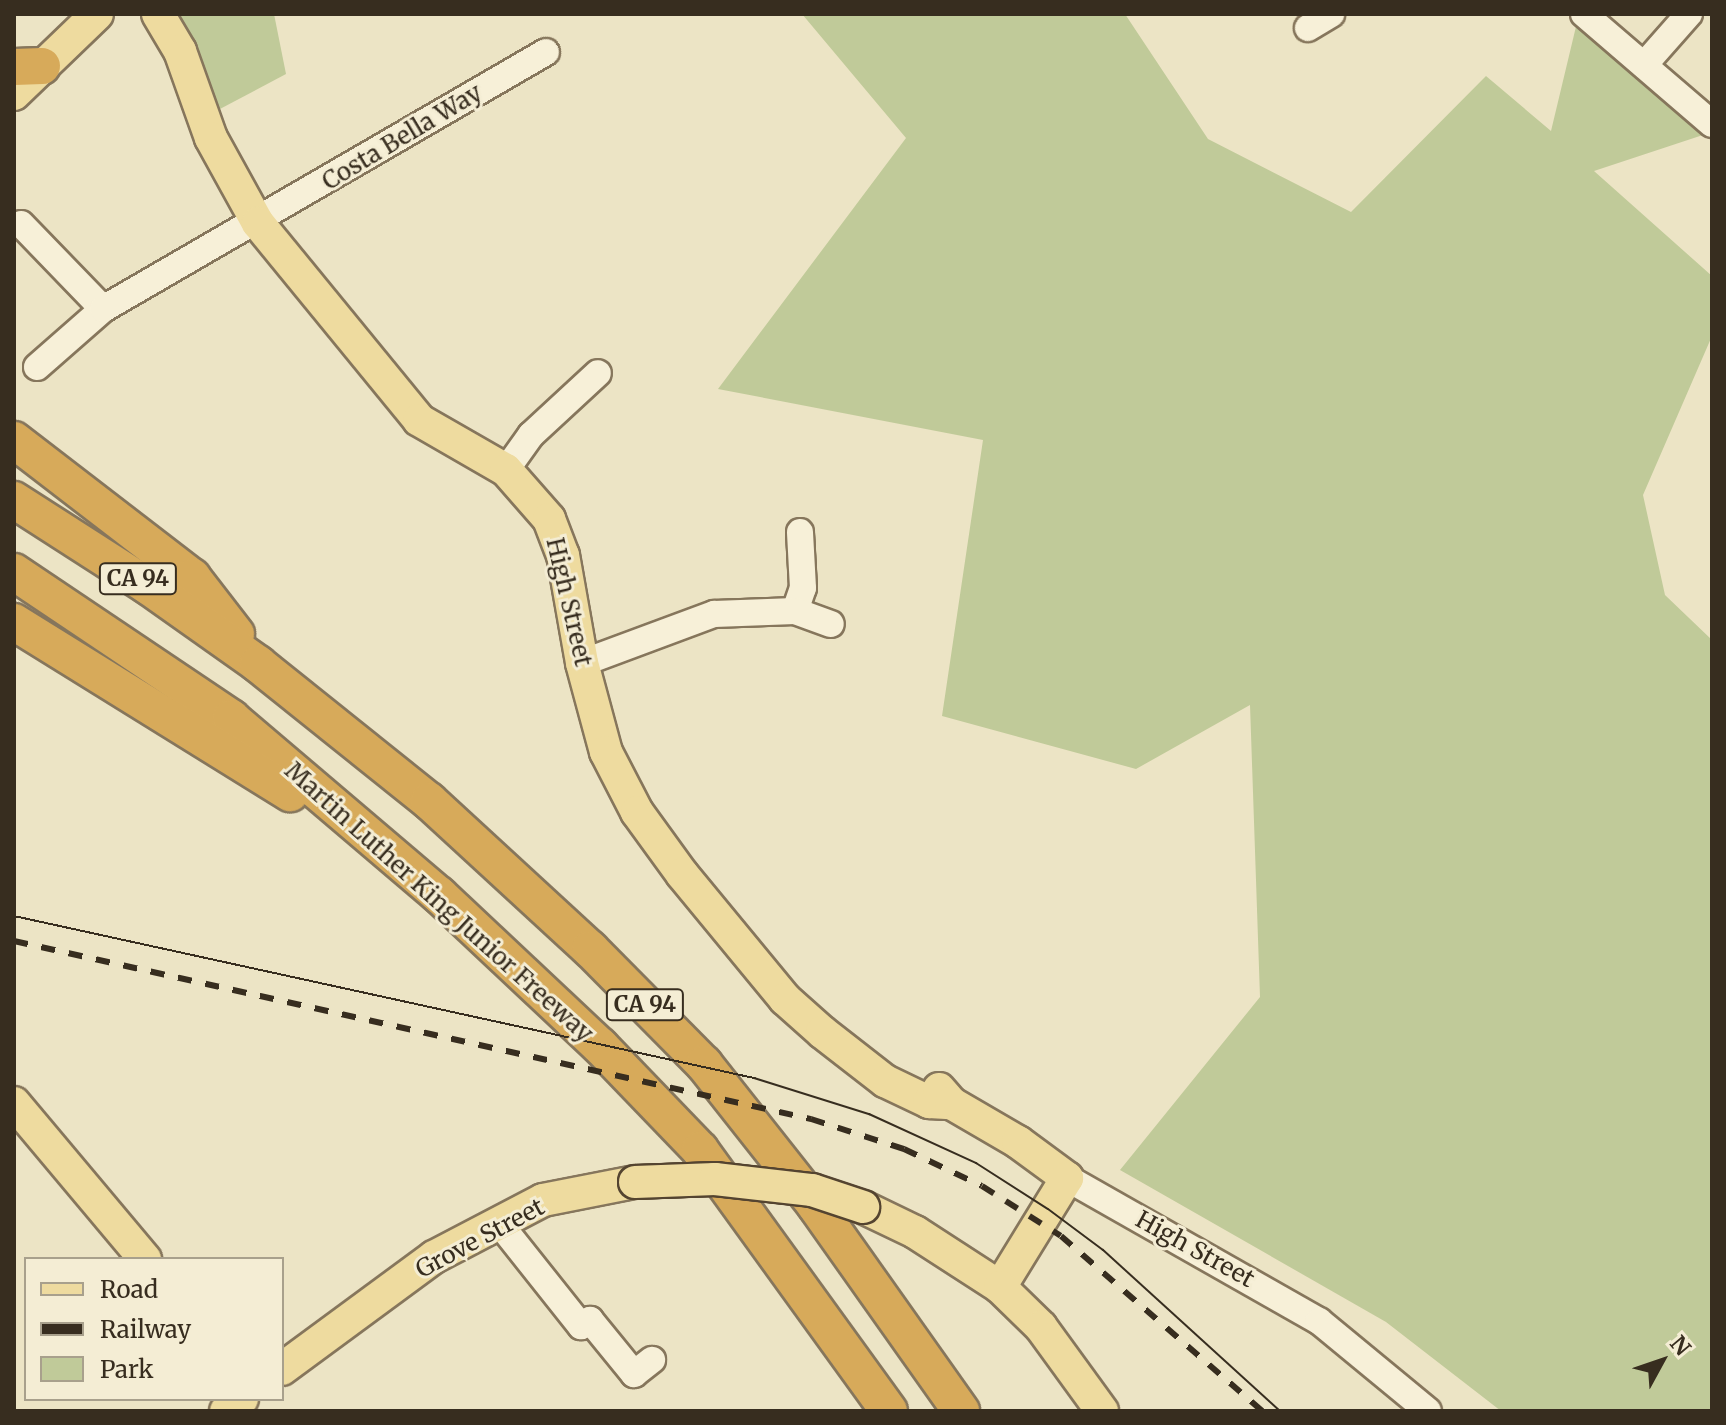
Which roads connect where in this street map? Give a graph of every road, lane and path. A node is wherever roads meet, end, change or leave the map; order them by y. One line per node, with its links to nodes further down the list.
1 (97, 14): 9 (main road)
2 (158, 14): 12 (main road, High Street)
3 (1331, 14): 6 (street)
4 (1584, 14): 8 (street)
5 (1689, 14): 8 (street)
6 (1308, 28)
7 (546, 52): 12 (street, Costa Bella Way)
8 (1644, 65): 11 (street)
9 (28, 67): 10 (main road)
10 (14, 94)
11 (1712, 124)
12 (258, 223): 14 (street, Costa Bella Way); 18 (main road, High Street)
13 (21, 224): 14 (street)
14 (103, 309): 15 (street, Costa Bella Way)
15 (37, 367)
16 (598, 373): 18 (street)
17 (14, 440): 26 (highway)
18 (506, 470): 25 (main road, High Street)
19 (14, 500): 26 (highway, CA 94)
20 (800, 532): 22 (street)
21 (14, 572): 27 (highway, Martin Luther King Junior Freeway / CA 94)
22 (795, 611): 24 (street); 25 (street)
23 (14, 622): 27 (highway)
24 (831, 624)
25 (582, 663): 29 (main road, High Street)
26 (258, 664): 36 (highway, CA 94)
27 (400, 862): 35 (highway, Martin Luther King Junior Freeway / CA 94)
28 (14, 1103): 31 (main road)
29 (1067, 1178): 32 (main road); 38 (street, High Street)
30 (499, 1223): 32 (main road, Grove Street, bridge); 33 (street); 34 (main road, Grove Street)
31 (143, 1257)
32 (1000, 1287): 37 (main road, Grove Street)
33 (652, 1360)
34 (284, 1368)
35 (889, 1411)
36 (961, 1411)
37 (1102, 1411)
38 (1428, 1411)

